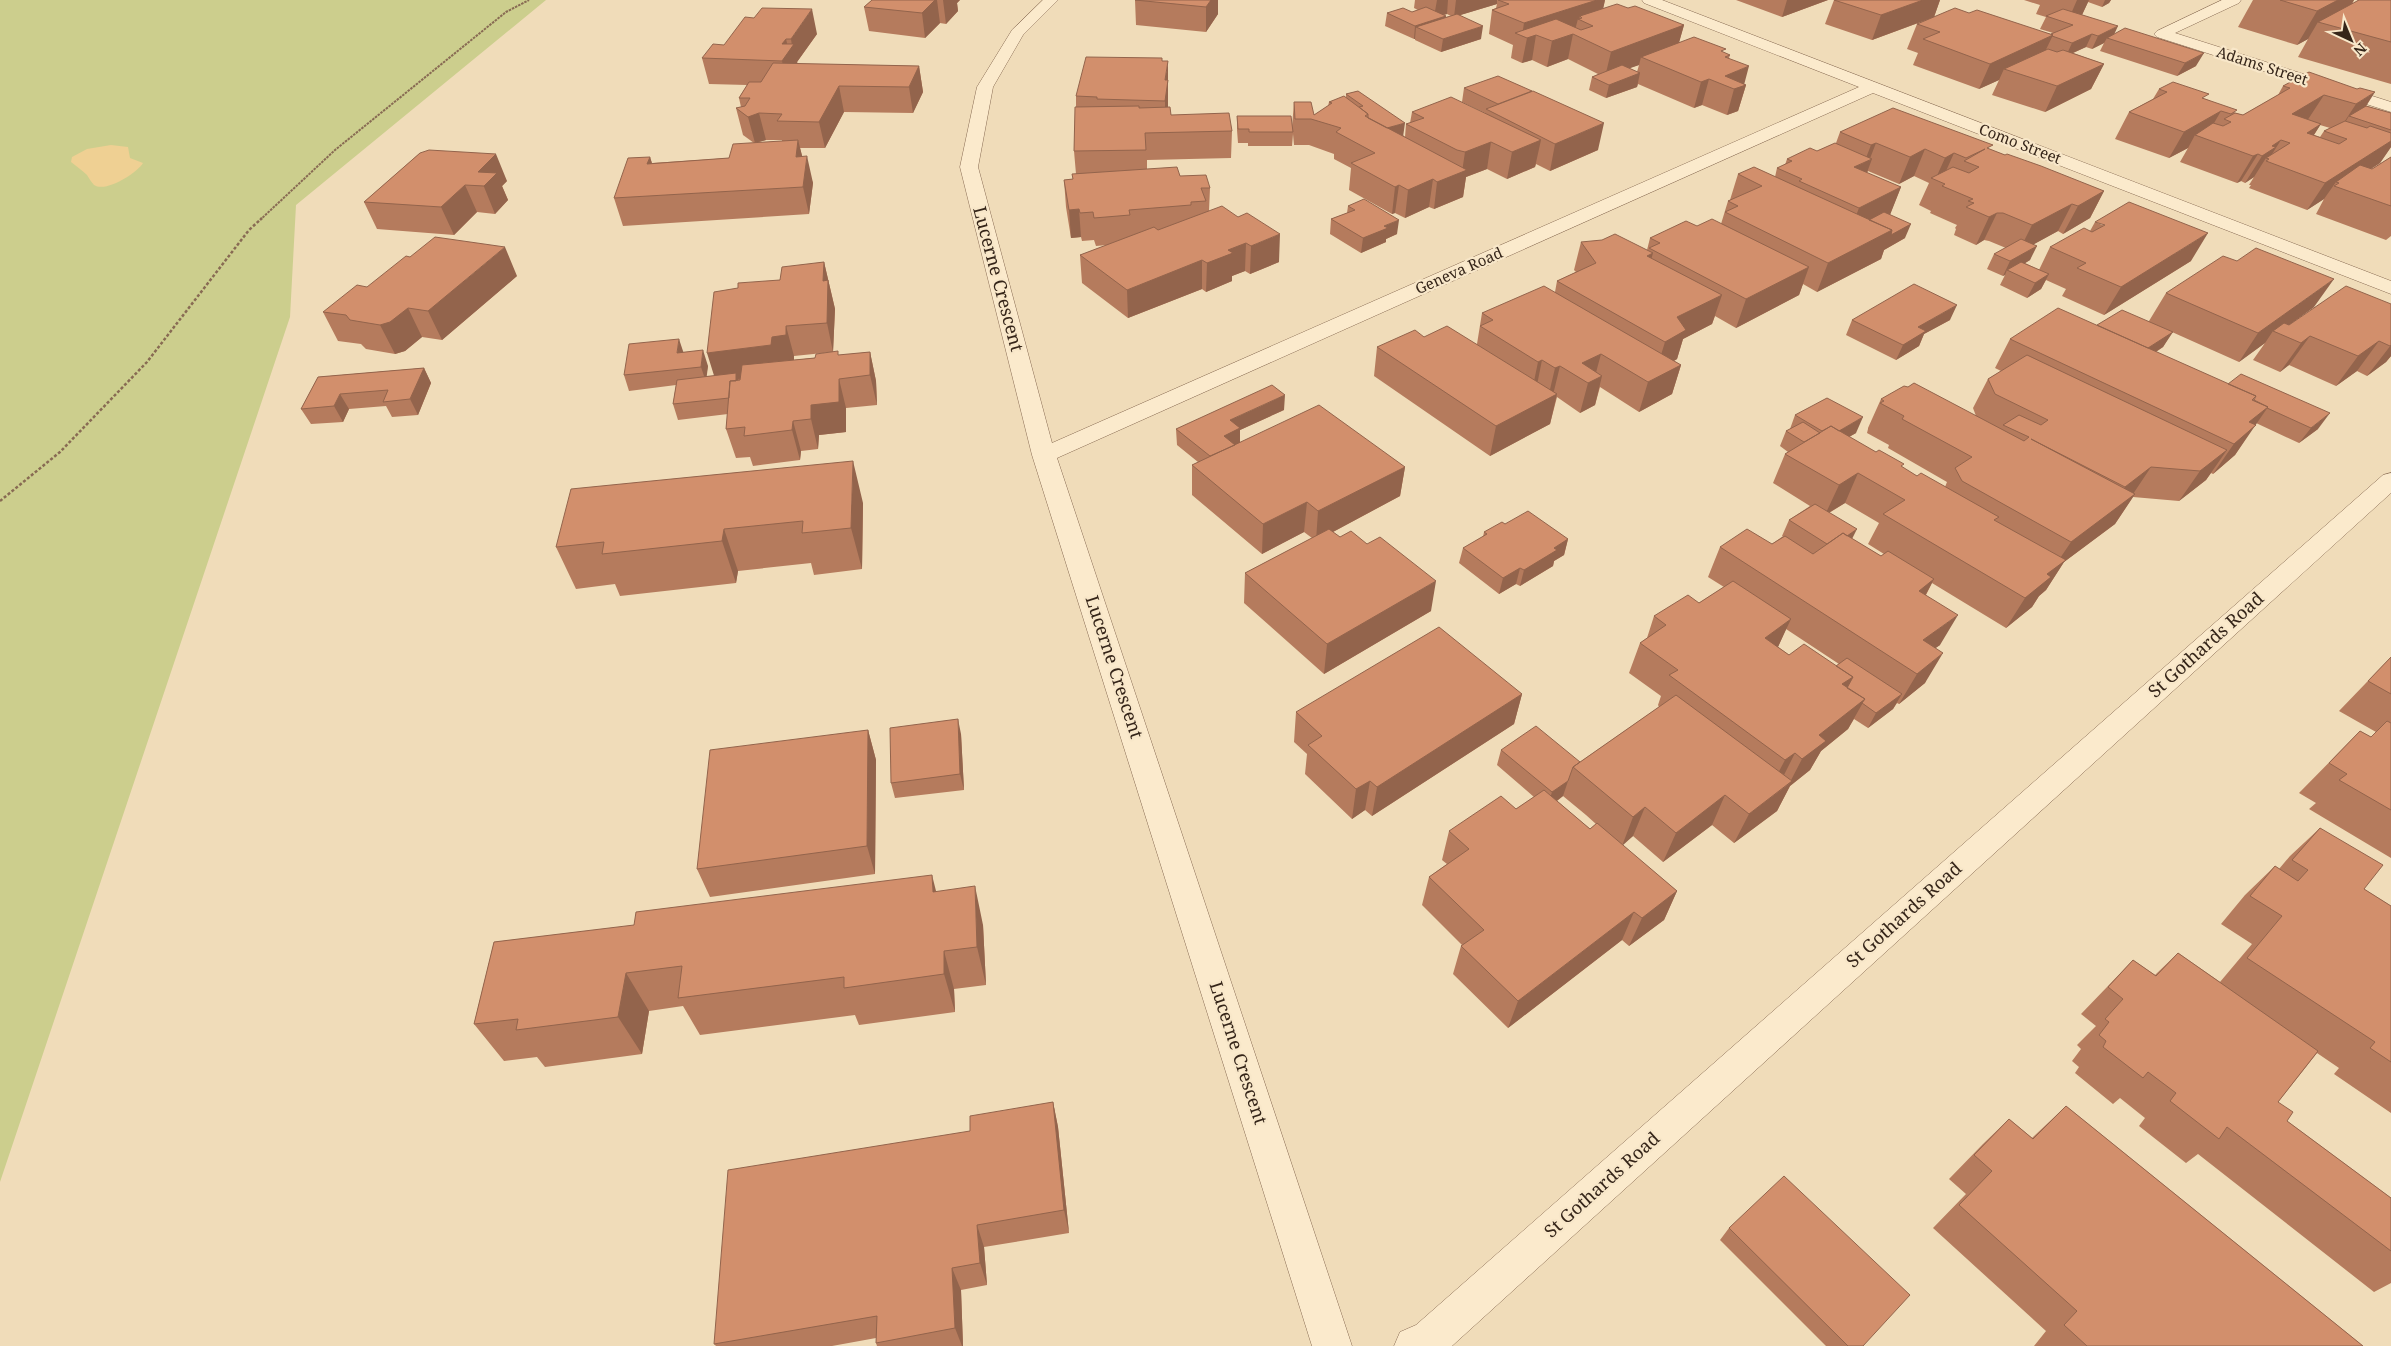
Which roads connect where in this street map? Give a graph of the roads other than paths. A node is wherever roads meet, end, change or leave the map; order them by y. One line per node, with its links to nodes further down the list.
1 (1051, 0): 7 (street, Lucerne Crescent)
2 (1649, 0): 4 (street, Como Street)
3 (2234, 0): 5 (street, Adams Street)
4 (1873, 87): 6 (street, Como Street); 7 (street, Geneva Road)
5 (2391, 107)
6 (2391, 288)
7 (1044, 455): 9 (street, Lucerne Crescent)
8 (2391, 480): 10 (street, St Gothards Road)
9 (1332, 1346)
10 (1414, 1346)

